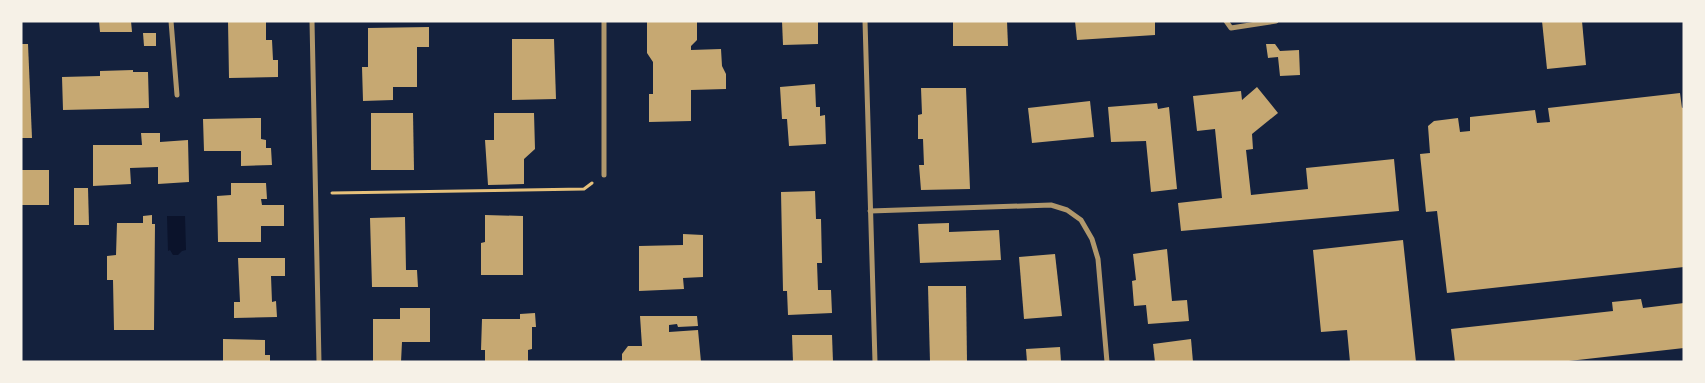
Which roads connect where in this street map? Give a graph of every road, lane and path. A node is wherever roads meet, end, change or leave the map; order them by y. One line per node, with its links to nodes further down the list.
1 (171, 21): 7 (street)
2 (312, 21): 9 (street)
3 (604, 21): 8 (street)
4 (866, 21): 10 (street)
5 (1226, 21): 6 (street)
6 (1276, 21)
7 (177, 96)
8 (604, 175): 9 (path)
9 (317, 194): 11 (street)
10 (870, 211): 12 (street); 13 (street)
11 (319, 362)
12 (875, 362)
13 (1107, 362)

